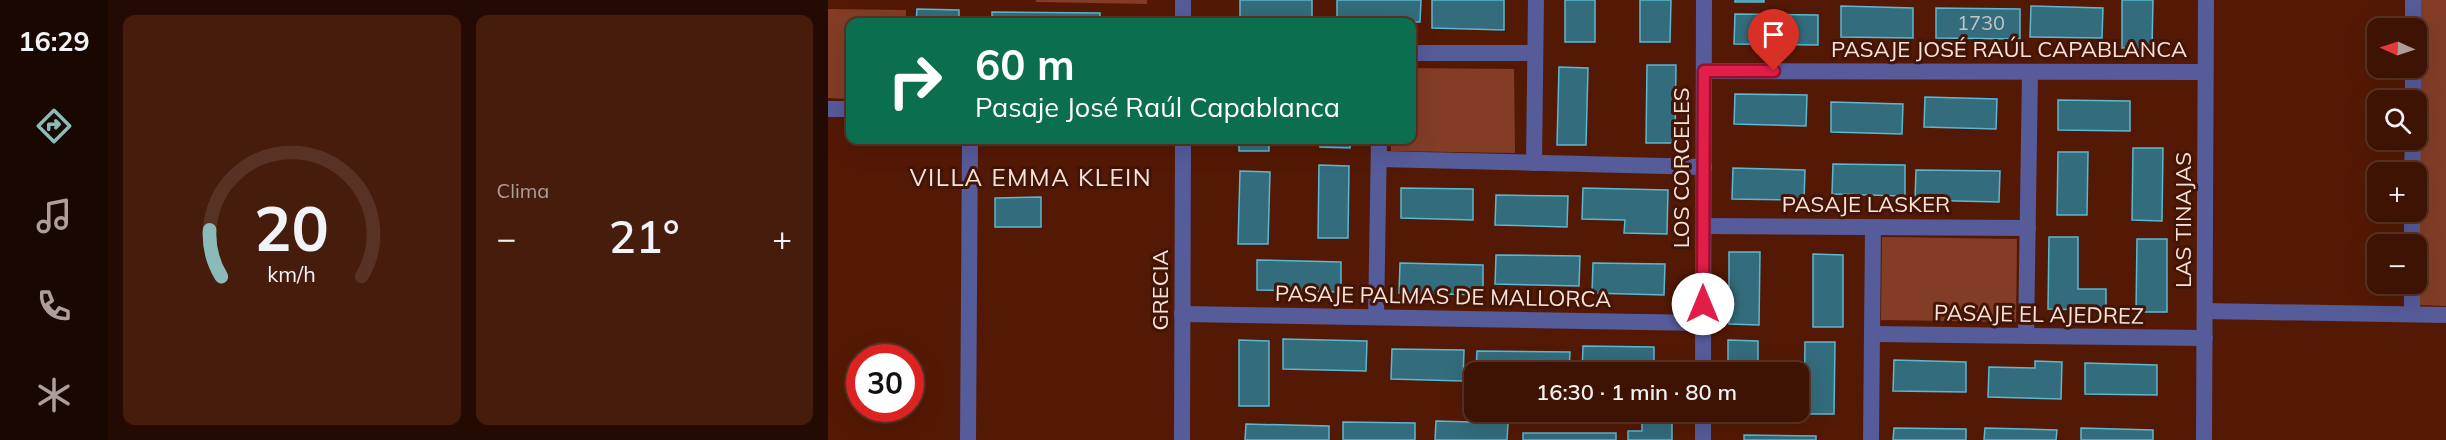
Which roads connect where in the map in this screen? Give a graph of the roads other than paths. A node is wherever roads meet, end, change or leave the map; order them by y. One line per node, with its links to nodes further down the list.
1 (1184, 0): 6 (street)
2 (1536, 0): 9 (street)
3 (1704, 0): 10 (street, LOS CORCELES)
4 (2206, 0): 12 (street, LAS TINAJAS)
5 (2414, 0): 7 (street)
6 (1183, 18)
7 (2413, 18)
8 (1416, 52): 9 (street)
9 (1536, 53): 19 (street)
10 (1704, 71): 11 (street, PASAJE JOSÉ RAÚL CAPABLANCA); 20 (street, LOS CORCELES)
11 (2030, 72): 12 (street, PASAJE JOSÉ RAÚL CAPABLANCA); 23 (street)
12 (2205, 72): 25 (street, LAS TINAJAS)
13 (828, 109): 14 (street)
14 (846, 109)
15 (970, 144): 36 (street)
16 (1183, 144): 26 (street, GRECIA)
17 (1379, 144): 18 (street)
18 (1379, 159): 19 (street); 29 (street)
19 (1534, 163): 20 (street)
20 (1704, 167): 21 (street, LOS CORCELES)
21 (1704, 226): 22 (street, PASAJE LASKER); 30 (street, LOS CORCELES)
22 (1873, 227): 23 (street, PASAJE LASKER); 31 (street)
23 (2028, 228): 32 (street)
24 (2412, 294): 27 (street)
25 (2205, 310): 27 (street); 33 (street, LAS TINAJAS)
26 (1182, 314): 29 (street, PASAJE PALMAS DE MALLORCA); 37 (street, GRECIA)
27 (2412, 314): 28 (street)
28 (2446, 315)
29 (1376, 317): 30 (street, PASAJE PALMAS DE MALLORCA)
30 (1703, 323): 34 (street, LOS CORCELES)
31 (1872, 334): 32 (street, PASAJE EL AJEDREZ); 39 (street)
32 (2026, 336): 33 (street, PASAJE EL AJEDREZ)
33 (2205, 338): 40 (street, LAS TINAJAS)
34 (1703, 362)
35 (1703, 422): 38 (street)
36 (968, 440)
37 (1182, 440)
38 (1703, 440)
39 (1871, 440)
40 (2204, 440)

